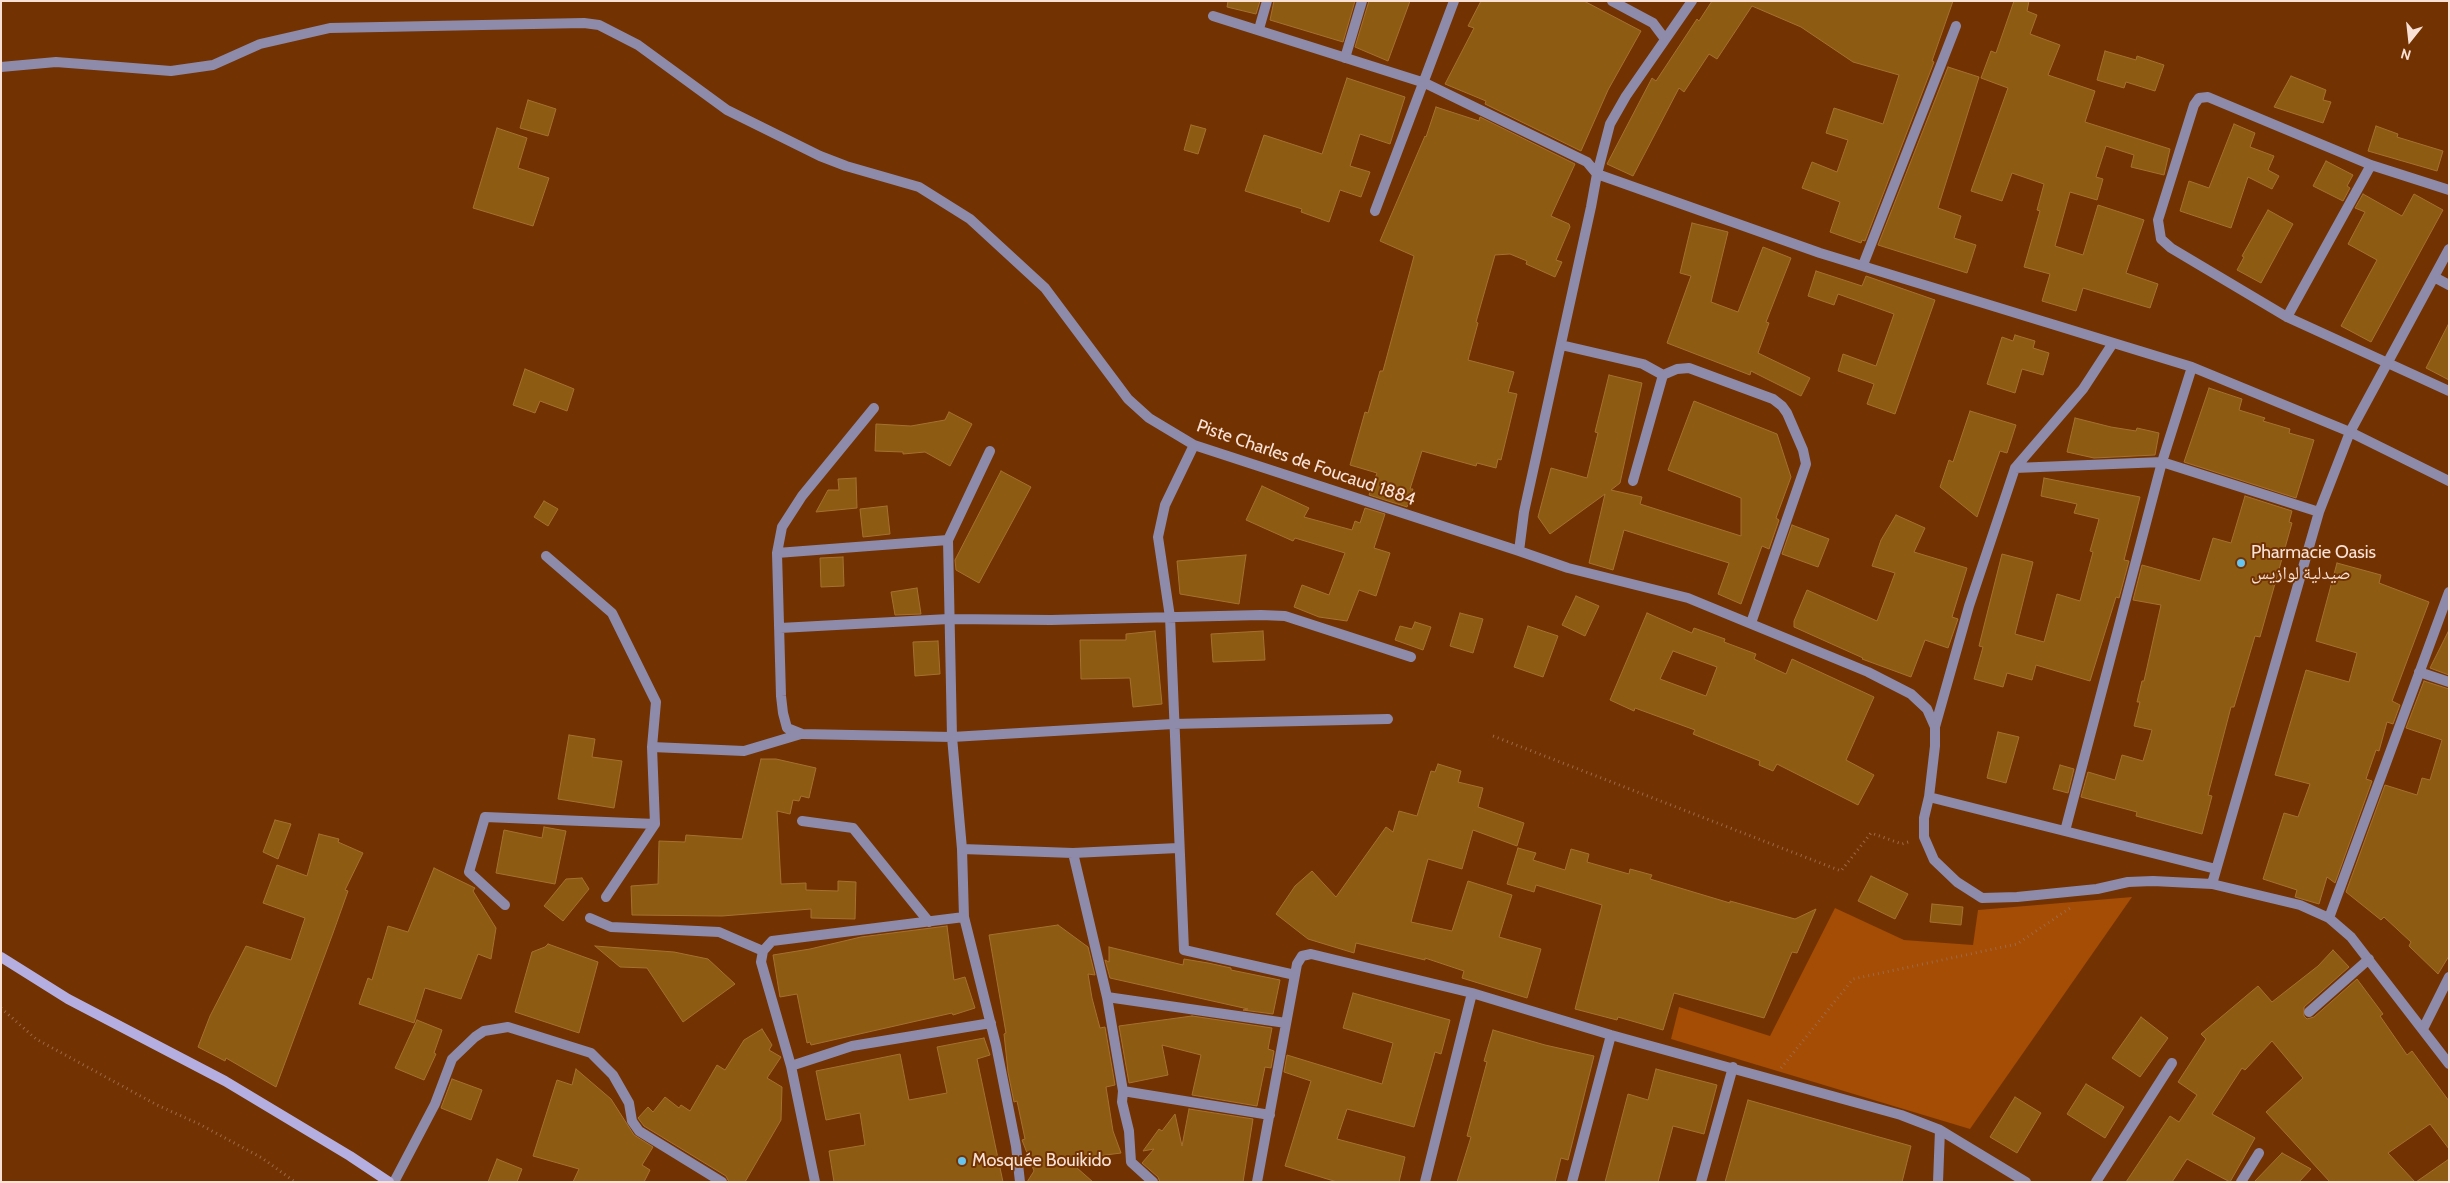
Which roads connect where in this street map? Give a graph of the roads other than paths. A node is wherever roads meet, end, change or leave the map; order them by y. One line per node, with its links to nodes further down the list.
1 (1267, 1): 8 (street)
2 (1362, 1): 10 (street)
3 (1454, 1): 12 (street)
4 (1612, 1): 9 (street)
5 (1692, 1): 9 (street)
6 (1213, 16): 8 (street)
7 (1956, 26): 18 (street)
8 (1258, 29): 10 (street)
9 (1666, 39): 14 (street)
10 (1345, 58): 12 (street)
11 (1, 67): 30 (street, Piste Charles de Foucaud 1884)
12 (1425, 83): 14 (street); 16 (street)
13 (2371, 166): 15 (street); 21 (street); 21 (street)
14 (1597, 174): 18 (street); 23 (street)
15 (2449, 190)
16 (1375, 211)
17 (2449, 249): 19 (street)
18 (1863, 265): 22 (street)
19 (2434, 278): 20 (street); 24 (street)
20 (2449, 285)
21 (2287, 317): 24 (street)
22 (2114, 343): 25 (street); 33 (street)
23 (1561, 345): 26 (street); 38 (street)
24 (2388, 362): 27 (street); 29 (street)
25 (2192, 367): 29 (street); 32 (street)
26 (1663, 375): 34 (street); 44 (street)
27 (2449, 391)
28 (874, 408): 39 (street)
29 (2350, 432): 35 (street); 36 (street)
30 (1194, 445): 38 (street, Piste Charles de Foucaud 1884); 42 (street)
31 (990, 451): 37 (street)
32 (2162, 462): 33 (street); 36 (street); 58 (street)
33 (2015, 468): 51 (street)
34 (1633, 481)
35 (2449, 481)
36 (2319, 512): 62 (street)
37 (948, 540): 39 (street); 43 (street)
38 (1519, 551): 44 (street, Piste Charles de Foucaud 1884)
39 (777, 553): 45 (street)
40 (546, 556): 54 (street)
41 (2448, 596): 47 (street)
42 (1170, 617): 43 (street); 46 (street); 50 (street)
43 (949, 619): 45 (street); 53 (street)
44 (1751, 623): 51 (street, Piste Charles de Foucaud 1884)
45 (780, 628): 52 (street)
46 (1411, 657)
47 (2419, 672): 48 (street); 68 (street)
48 (2449, 682)
49 (1388, 719): 50 (street)
50 (1173, 724): 53 (street); 59 (street)
51 (1935, 727): 55 (street)
52 (802, 734): 53 (street); 54 (street)
53 (952, 737): 60 (street)
54 (652, 747): 57 (street)
55 (1929, 796): 58 (street); 63 (street)
56 (802, 821): 69 (street)
57 (654, 824): 64 (street); 65 (street)
58 (2064, 831): 62 (street)
59 (1178, 848): 61 (street); 73 (street)
60 (962, 849): 61 (street); 67 (street)
61 (1073, 854): 76 (street)
62 (2216, 869): 63 (street)
63 (2212, 884): 68 (street)
64 (606, 897)
65 (506, 905)
66 (590, 918): 70 (street)
67 (964, 918): 69 (street); 78 (street)
68 (2329, 918): 72 (street)
69 (929, 922): 70 (street)
70 (763, 951): 84 (street)
71 (1, 957): 90 (street)
72 (2369, 959): 77 (street); 80 (street)
73 (1295, 975): 75 (street); 79 (street)
74 (2449, 977): 80 (street)
75 (1472, 993): 81 (street); 97 (street)
76 (1107, 996): 79 (street); 86 (street)
77 (2309, 1012)
78 (991, 1023): 84 (street); 94 (street)
79 (1286, 1023): 87 (street)
80 (2423, 1029): 83 (street)
81 (1611, 1035): 85 (street); 98 (street)
82 (2172, 1062): 102 (street)
83 (2449, 1064)
84 (791, 1066): 93 (street)
85 (1733, 1067): 88 (street); 99 (street)
86 (1123, 1091): 87 (street); 95 (street)
87 (1270, 1115): 96 (street)
88 (1940, 1130): 100 (street); 101 (street)
89 (2259, 1153): 103 (street)
90 (389, 1182)
91 (394, 1182): 92 (street)
92 (722, 1182)
93 (815, 1182)
94 (1020, 1182)
95 (1153, 1182)
96 (1257, 1182)
97 (1425, 1182)
98 (1572, 1182)
99 (1701, 1182)
100 (1938, 1182)
101 (2026, 1182)
102 (2096, 1182)
103 (2241, 1182)

